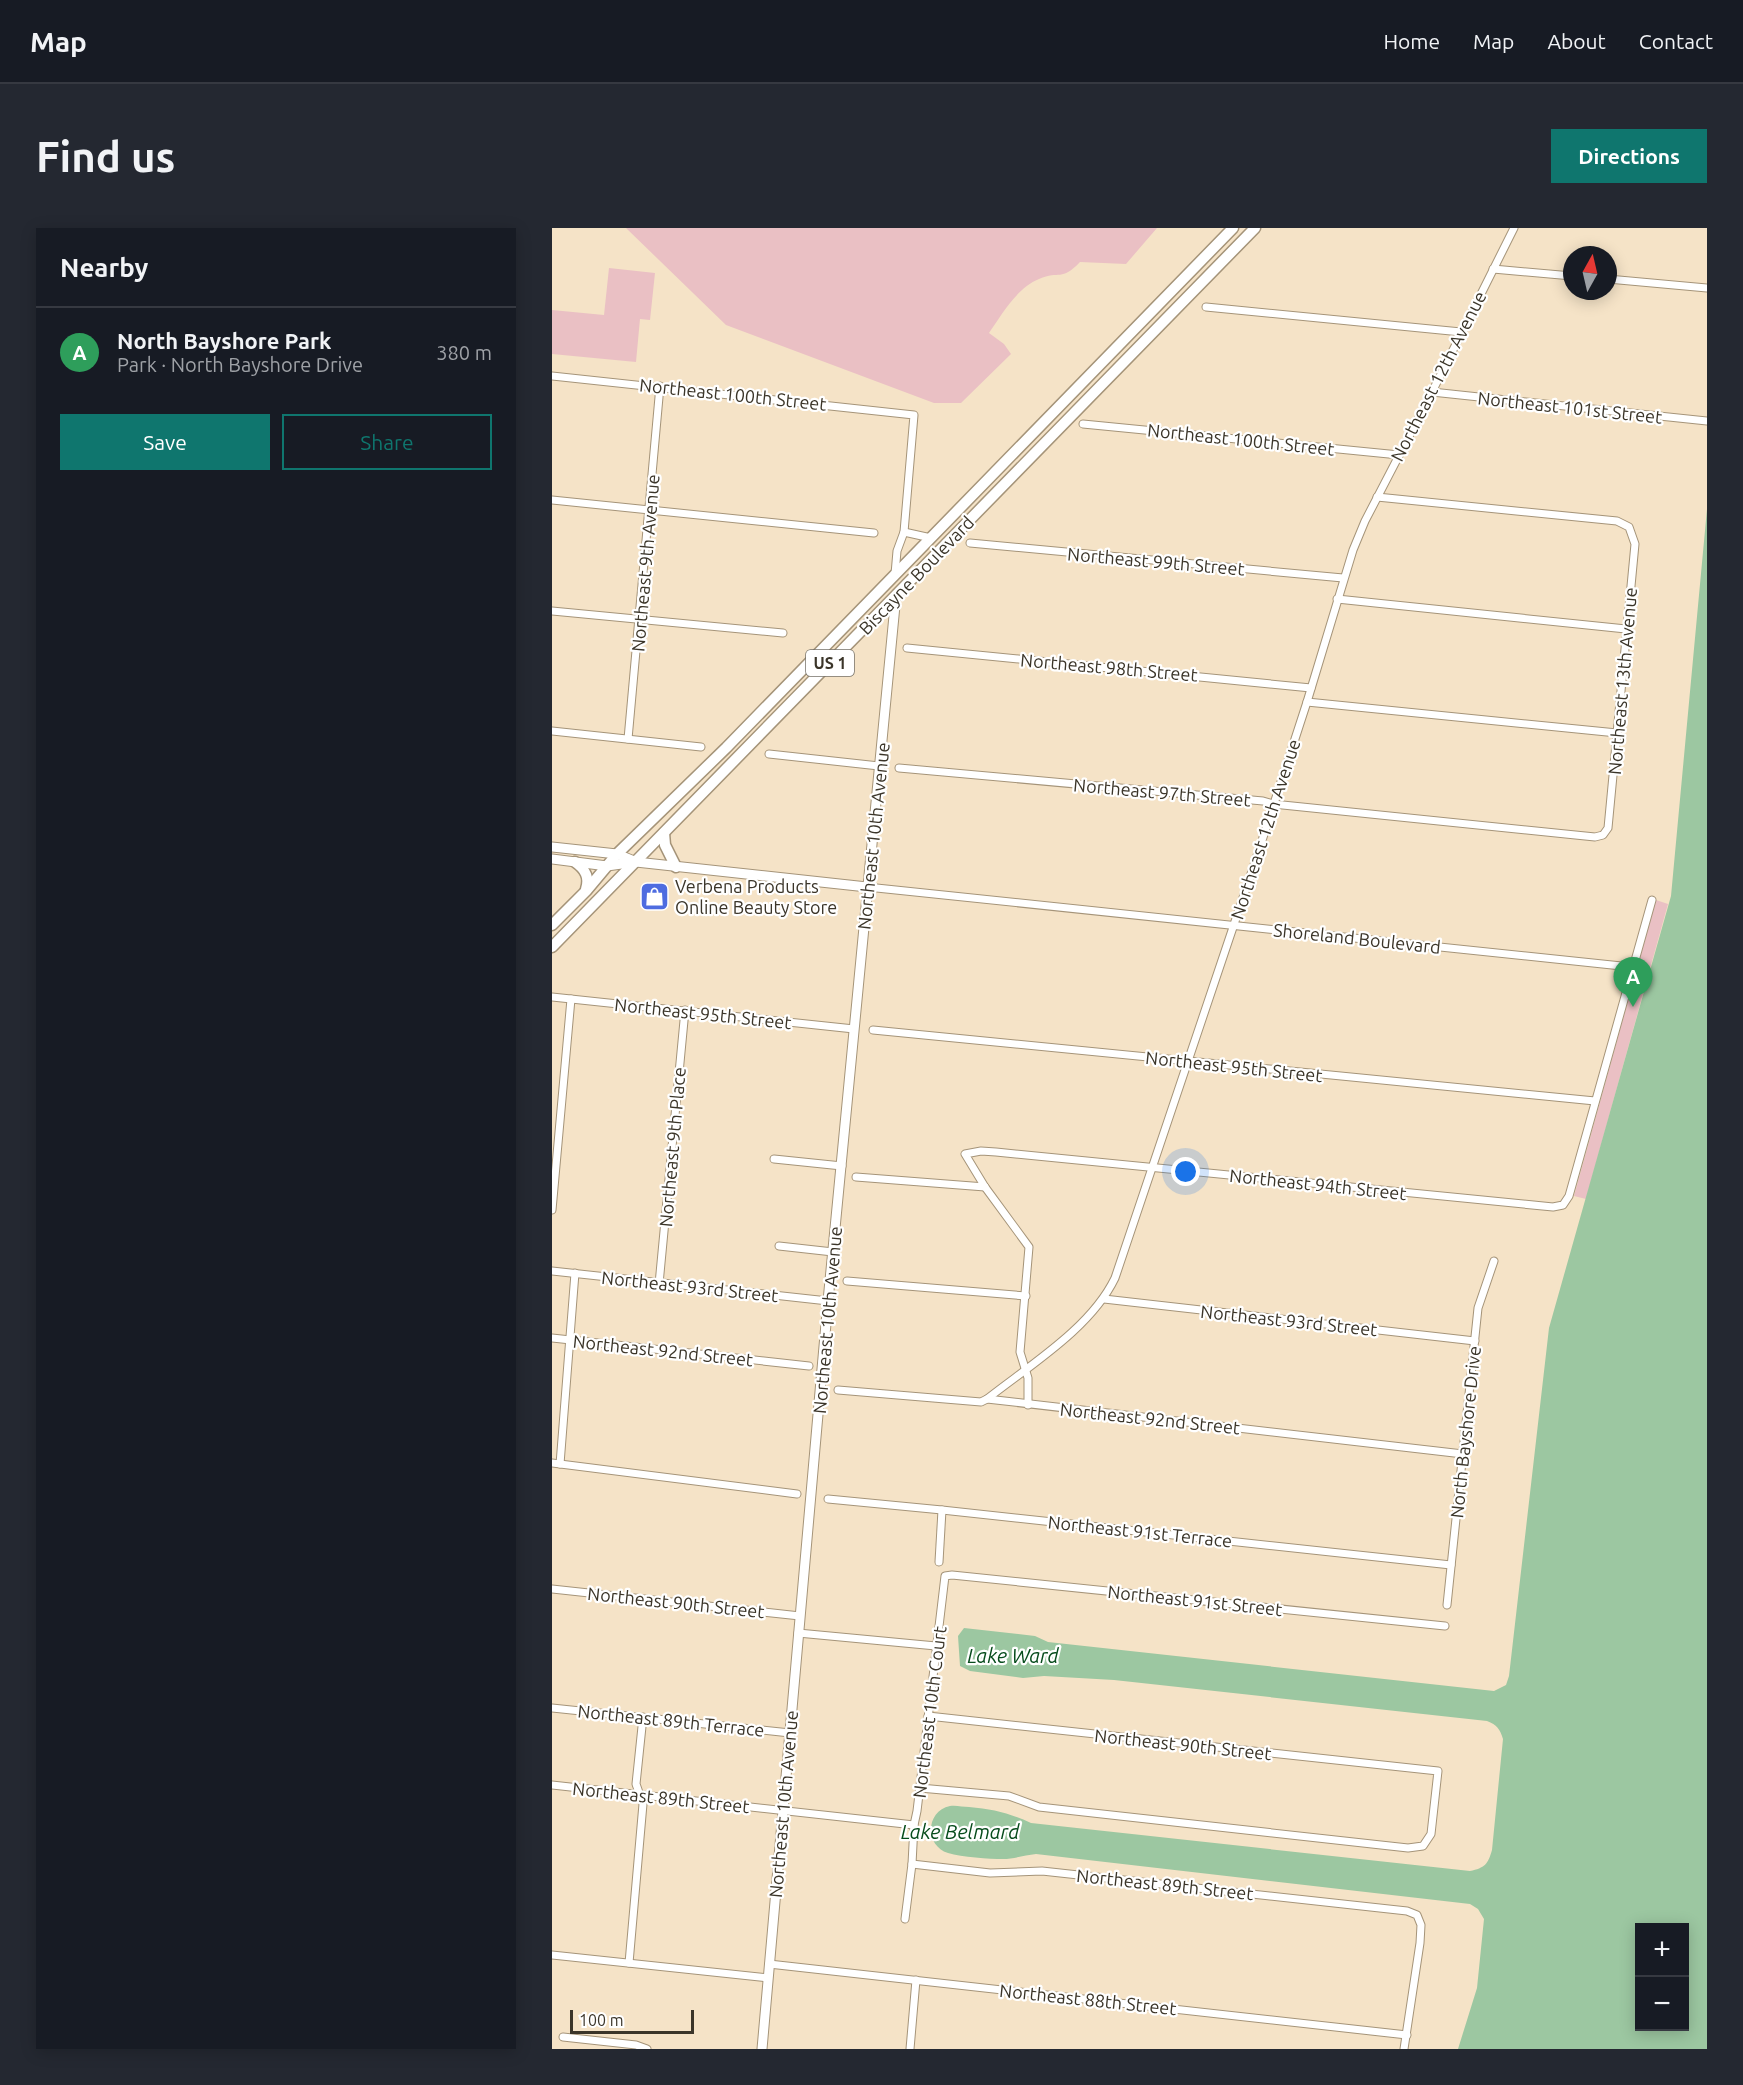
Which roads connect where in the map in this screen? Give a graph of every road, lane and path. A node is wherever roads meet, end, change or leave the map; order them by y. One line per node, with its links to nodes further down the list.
1 (1233, 228): 4 (main road, Biscayne Boulevard / US 1)
2 (1255, 228): 5 (main road, Biscayne Boulevard / US 1)
3 (1514, 228): 6 (street, Northeast 12th Avenue)
4 (1223, 239): 5 (main road); 14 (main road, Biscayne Boulevard / US 1)
5 (1223, 261): 16 (main road, Biscayne Boulevard / US 1)
6 (1492, 269): 7 (street); 11 (street, Northeast 12th Avenue)
7 (1563, 275)
8 (1617, 280): 9 (street)
9 (1707, 288)
10 (1206, 307): 11 (street)
11 (1461, 332): 15 (street, Northeast 12th Avenue)
12 (552, 376): 13 (street, Northeast 100th Street)
13 (660, 386): 22 (street, Northeast 9th Avenue); 24 (street, Northeast 100th Street)
14 (1074, 391): 16 (main road); 25 (main road, Biscayne Boulevard / US 1)
15 (1432, 392): 17 (street, Northeast 101st Street); 19 (street, Northeast 12th Avenue)
16 (1086, 401): 29 (main road, Biscayne Boulevard / US 1)
17 (1707, 421)
18 (1083, 424): 19 (street, Northeast 100th Street)
19 (1399, 455): 20 (street, Northeast 12th Avenue)
20 (1377, 497): 28 (street, Northeast 12th Avenue); 33 (street, Northeast 13th Avenue)
21 (552, 500): 22 (street)
22 (650, 509): 23 (street); 32 (street, Northeast 9th Avenue)
23 (874, 532)
24 (904, 532): 25 (street); 27 (street)
25 (930, 538): 27 (main road, Biscayne Boulevard / US 1)
26 (970, 543): 28 (street, Northeast 99th Street)
27 (895, 574): 49 (main road, Biscayne Boulevard / US 1)
28 (1343, 578): 30 (street, Northeast 12th Avenue)
29 (896, 595): 43 (street, Northeast 10th Avenue); 46 (main road, Biscayne Boulevard / US 1)
30 (1337, 599): 33 (street); 36 (street, Northeast 12th Avenue)
31 (552, 611): 32 (street)
32 (639, 620): 34 (street); 40 (street, Northeast 9th Avenue)
33 (1626, 629): 39 (street, Northeast 13th Avenue)
34 (783, 633)
35 (907, 648): 36 (street, Northeast 98th Street)
36 (1311, 688): 37 (street, Northeast 12th Avenue)
37 (1307, 702): 39 (street); 45 (street, Northeast 12th Avenue)
38 (552, 731): 40 (street)
39 (1617, 733): 47 (street, Northeast 13th Avenue)
40 (628, 739): 41 (street)
41 (701, 747)
42 (769, 754): 43 (street)
43 (879, 766): 55 (street, Northeast 10th Avenue)
44 (899, 768): 45 (street, Northeast 97th Street)
45 (1273, 804): 47 (street, Northeast 97th Street); 59 (street, Northeast 12th Avenue)
46 (664, 833): 52 (main road, Biscayne Boulevard / US 1); 54 (main road)
47 (1603, 835)
48 (552, 847): 49 (street)
49 (617, 854): 52 (street); 53 (main road, Biscayne Boulevard / US 1)
50 (552, 860): 51 (street)
51 (575, 862): 53 (street); 56 (main road)
52 (636, 862): 53 (street); 54 (street); 60 (main road, Biscayne Boulevard / US 1)
53 (607, 866): 56 (main road, Biscayne Boulevard / US 1)
54 (676, 867): 55 (street)
55 (867, 887): 59 (street, Shoreland Boulevard); 65 (street, Northeast 10th Avenue)
56 (586, 891): 58 (main road, Biscayne Boulevard / US 1)
57 (1652, 900): 61 (street)
58 (552, 925)
59 (1233, 925): 61 (street, Shoreland Boulevard); 67 (street, Northeast 12th Avenue)
60 (552, 947)
61 (1631, 967): 68 (street)
62 (552, 997): 63 (street, Northeast 95th Street)
63 (572, 999): 64 (street, Northeast 95th Street); 74 (street)
64 (685, 1010): 65 (street, Northeast 95th Street); 81 (street, Northeast 9th Place)
65 (854, 1029): 70 (street, Northeast 10th Avenue)
66 (873, 1030): 67 (street, Northeast 95th Street)
67 (1188, 1061): 68 (street, Northeast 95th Street); 71 (street, Northeast 12th Avenue)
68 (1596, 1101): 71 (street, Northeast 94th Street)
69 (774, 1159): 70 (street)
70 (842, 1166): 76 (street, Northeast 10th Avenue)
71 (1154, 1167): 73 (street, Northeast 94th Street); 83 (street, Northeast 12th Avenue)
72 (856, 1177): 73 (street)
73 (985, 1187): 82 (street)
74 (552, 1210)
75 (779, 1246): 76 (street)
76 (833, 1252): 84 (street, Northeast 10th Avenue)
77 (1494, 1261): 87 (street, North Bayshore Drive)
78 (552, 1271): 79 (street, Northeast 93rd Street)
79 (575, 1273): 81 (street, Northeast 93rd Street); 86 (street)
80 (847, 1281): 82 (street)
81 (659, 1284): 84 (street, Northeast 93rd Street)
82 (1026, 1296): 89 (street)
83 (1104, 1299): 87 (street, Northeast 93rd Street); 89 (street, Northeast 12th Avenue)
84 (828, 1301): 103 (street, Northeast 10th Avenue)
85 (552, 1338): 86 (street, Northeast 92nd Street)
86 (570, 1340): 88 (street, Northeast 92nd Street); 94 (street)
87 (1475, 1341): 93 (street, North Bayshore Drive)
88 (809, 1366)
89 (1024, 1370): 91 (street, Northeast 12th Avenue); 92 (street)
90 (838, 1390): 91 (street, Northeast 92nd Street)
91 (987, 1400): 92 (street, Northeast 92nd Street)
92 (1028, 1405): 93 (street, Northeast 92nd Street)
93 (1463, 1454): 99 (street, North Bayshore Drive)
94 (556, 1463): 95 (street)
95 (797, 1494)
96 (828, 1499): 97 (street, Northeast 91st Terrace)
97 (942, 1510): 98 (street); 99 (street, Northeast 91st Terrace)
98 (939, 1562)
99 (1451, 1565): 102 (street, North Bayshore Drive)
100 (945, 1576): 104 (street, Northeast 91st Street); 106 (street, Northeast 10th Court)
101 (552, 1589): 103 (street, Northeast 90th Street)
102 (1447, 1605)
103 (800, 1616): 105 (street, Northeast 10th Avenue)
104 (1445, 1626)
105 (798, 1633): 106 (street); 110 (street, Northeast 10th Avenue)
106 (936, 1646): 108 (street, Northeast 10th Court)
107 (552, 1708): 109 (street, Northeast 89th Terrace)
108 (928, 1716): 112 (street, Northeast 10th Court); 112 (street, Northeast 90th Street)
109 (643, 1717): 110 (street, Northeast 89th Terrace); 113 (street)
110 (790, 1733): 114 (street, Northeast 10th Avenue)
111 (552, 1785): 113 (street, Northeast 89th Street)
112 (920, 1788): 115 (street, Northeast 10th Court)
113 (638, 1794): 114 (street, Northeast 89th Street); 119 (street)
114 (782, 1810): 115 (street, Northeast 89th Street); 120 (street, Northeast 10th Avenue)
115 (914, 1825): 116 (street, Northeast 10th Court)
116 (912, 1864): 117 (street, Northeast 10th Court); 123 (street, Northeast 89th Street)
117 (905, 1919)
118 (552, 1955): 119 (street)
119 (628, 1963): 121 (street)
120 (769, 1964): 121 (street, Northeast 10th Avenue); 122 (street, Northeast 88th Street)
121 (768, 1978): 125 (street, Northeast 10th Avenue)
122 (916, 1980): 123 (street, Northeast 88th Street); 127 (street)
123 (1407, 2034): 128 (street)
124 (563, 2037): 126 (street)
125 (761, 2048)
126 (647, 2049)
127 (910, 2049)
128 (1404, 2049)

